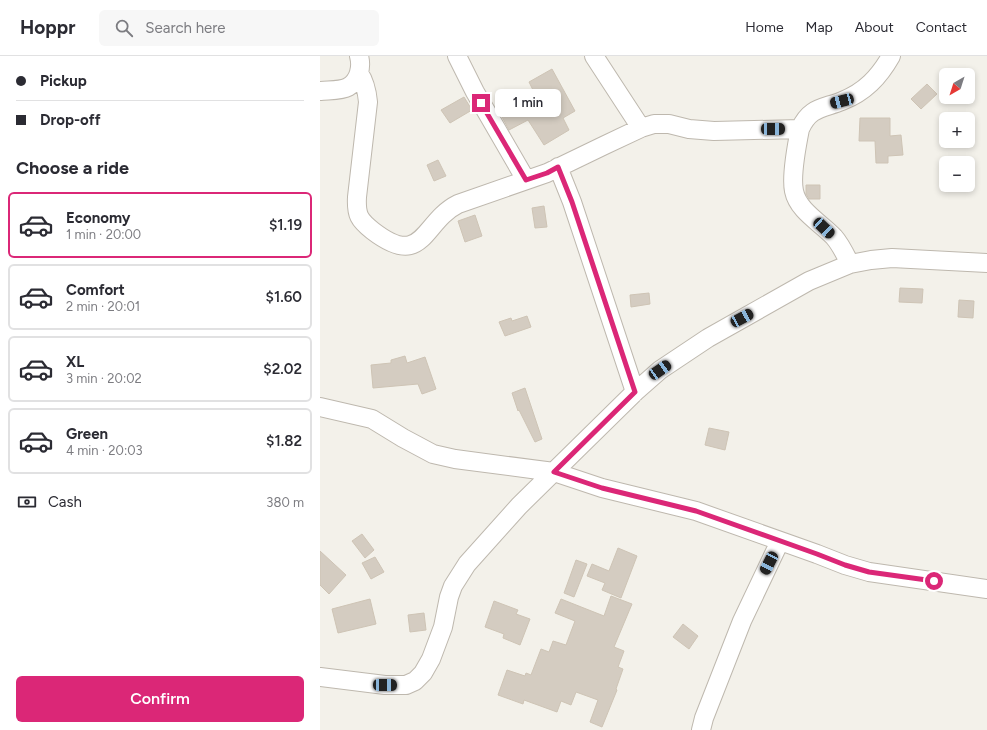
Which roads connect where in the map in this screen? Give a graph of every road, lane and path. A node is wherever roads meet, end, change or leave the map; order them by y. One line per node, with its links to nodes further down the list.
1 (456, 56): 9 (street)
2 (891, 56): 7 (street)
3 (597, 57): 6 (street)
4 (359, 64): 5 (street); 9 (street)
5 (320, 92)
6 (641, 128): 7 (street); 8 (street)
7 (800, 129): 11 (street)
8 (558, 167): 9 (street); 12 (street)
9 (526, 180)
10 (987, 263): 11 (street)
11 (850, 264): 12 (street)
12 (635, 392): 14 (street)
13 (320, 407): 14 (street)
14 (554, 472): 15 (street); 17 (street)
15 (780, 541): 16 (street); 18 (street)
16 (987, 589)
17 (320, 677)
18 (701, 730)

